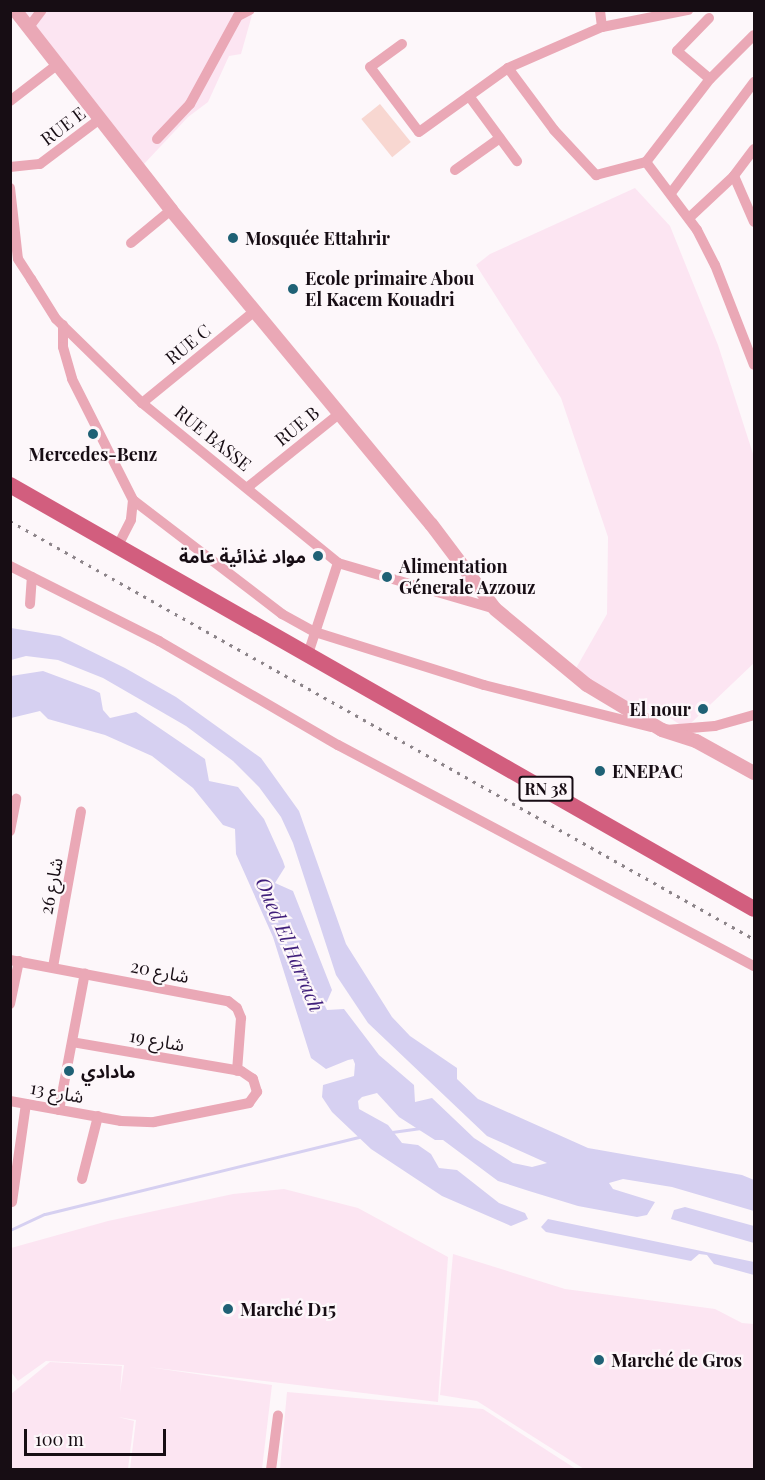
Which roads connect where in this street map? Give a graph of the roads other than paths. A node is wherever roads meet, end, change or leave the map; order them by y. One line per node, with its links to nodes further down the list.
1 (15, 10): 7 (street)
2 (42, 10): 7 (street)
3 (250, 10): 19 (street)
4 (600, 10): 8 (street)
5 (688, 10): 8 (street)
6 (709, 18): 13 (street)
7 (29, 27): 11 (street)
8 (602, 27): 12 (street)
9 (754, 35): 13 (street)
10 (402, 44): 15 (street)
11 (58, 64): 16 (street); 17 (street)
12 (508, 68): 15 (street); 22 (street)
13 (710, 79): 22 (street)
14 (754, 81): 27 (street)
15 (469, 96): 18 (street)
16 (10, 101)
17 (101, 118): 23 (street, RUE E); 28 (street)
18 (500, 138): 21 (street); 24 (street)
19 (157, 139)
20 (754, 149): 25 (street)
21 (517, 161)
22 (646, 162): 27 (street)
23 (10, 167)
24 (455, 170)
25 (734, 176): 29 (street); 30 (street)
26 (10, 188): 32 (street, RUE BASSE)
27 (671, 193): 29 (street)
28 (171, 210): 31 (street); 33 (street)
29 (689, 218): 35 (street)
30 (754, 222)
31 (130, 243)
32 (14, 258): 34 (street, RUE BASSE)
33 (255, 311): 36 (street, RUE C); 37 (street)
34 (63, 325): 36 (street, RUE BASSE); 40 (street)
35 (754, 364)
36 (142, 403): 39 (street, RUE BASSE)
37 (340, 413): 39 (street, RUE B); 46 (street)
38 (10, 485): 41 (main road, RN 38)
39 (248, 487): 42 (street, RUE BASSE)
40 (133, 500): 41 (street); 47 (street)
41 (118, 546): 48 (main road, RN 38)
42 (338, 562): 46 (street, RUE BASSE); 47 (street)
43 (10, 566): 44 (street)
44 (32, 577): 45 (street); 57 (street)
45 (30, 604)
46 (495, 609): 50 (street)
47 (315, 632): 48 (street); 50 (street)
48 (308, 654): 55 (main road, RN 38)
49 (754, 715): 50 (street)
50 (662, 730): 51 (street)
51 (754, 773)
52 (16, 799): 54 (street)
53 (81, 812): 58 (street, شارع 26)
54 (10, 831)
55 (754, 909)
56 (15, 961): 58 (street, شارع 20); 60 (street)
57 (754, 966)
58 (52, 967): 59 (street, شارع 20)
59 (85, 973): 61 (street); 62 (street, شارع 20)
60 (10, 1004)
61 (72, 1042): 62 (street, شارع 19); 65 (street)
62 (237, 1071): 66 (street, شارع 13)
63 (10, 1101): 64 (street, شارع 13)
64 (26, 1104): 65 (street, شارع 13); 68 (street)
65 (59, 1110): 66 (street, شارع 13)
66 (98, 1116): 67 (street)
67 (82, 1179)
68 (12, 1202)
69 (278, 1415): 70 (street)
70 (271, 1470)

